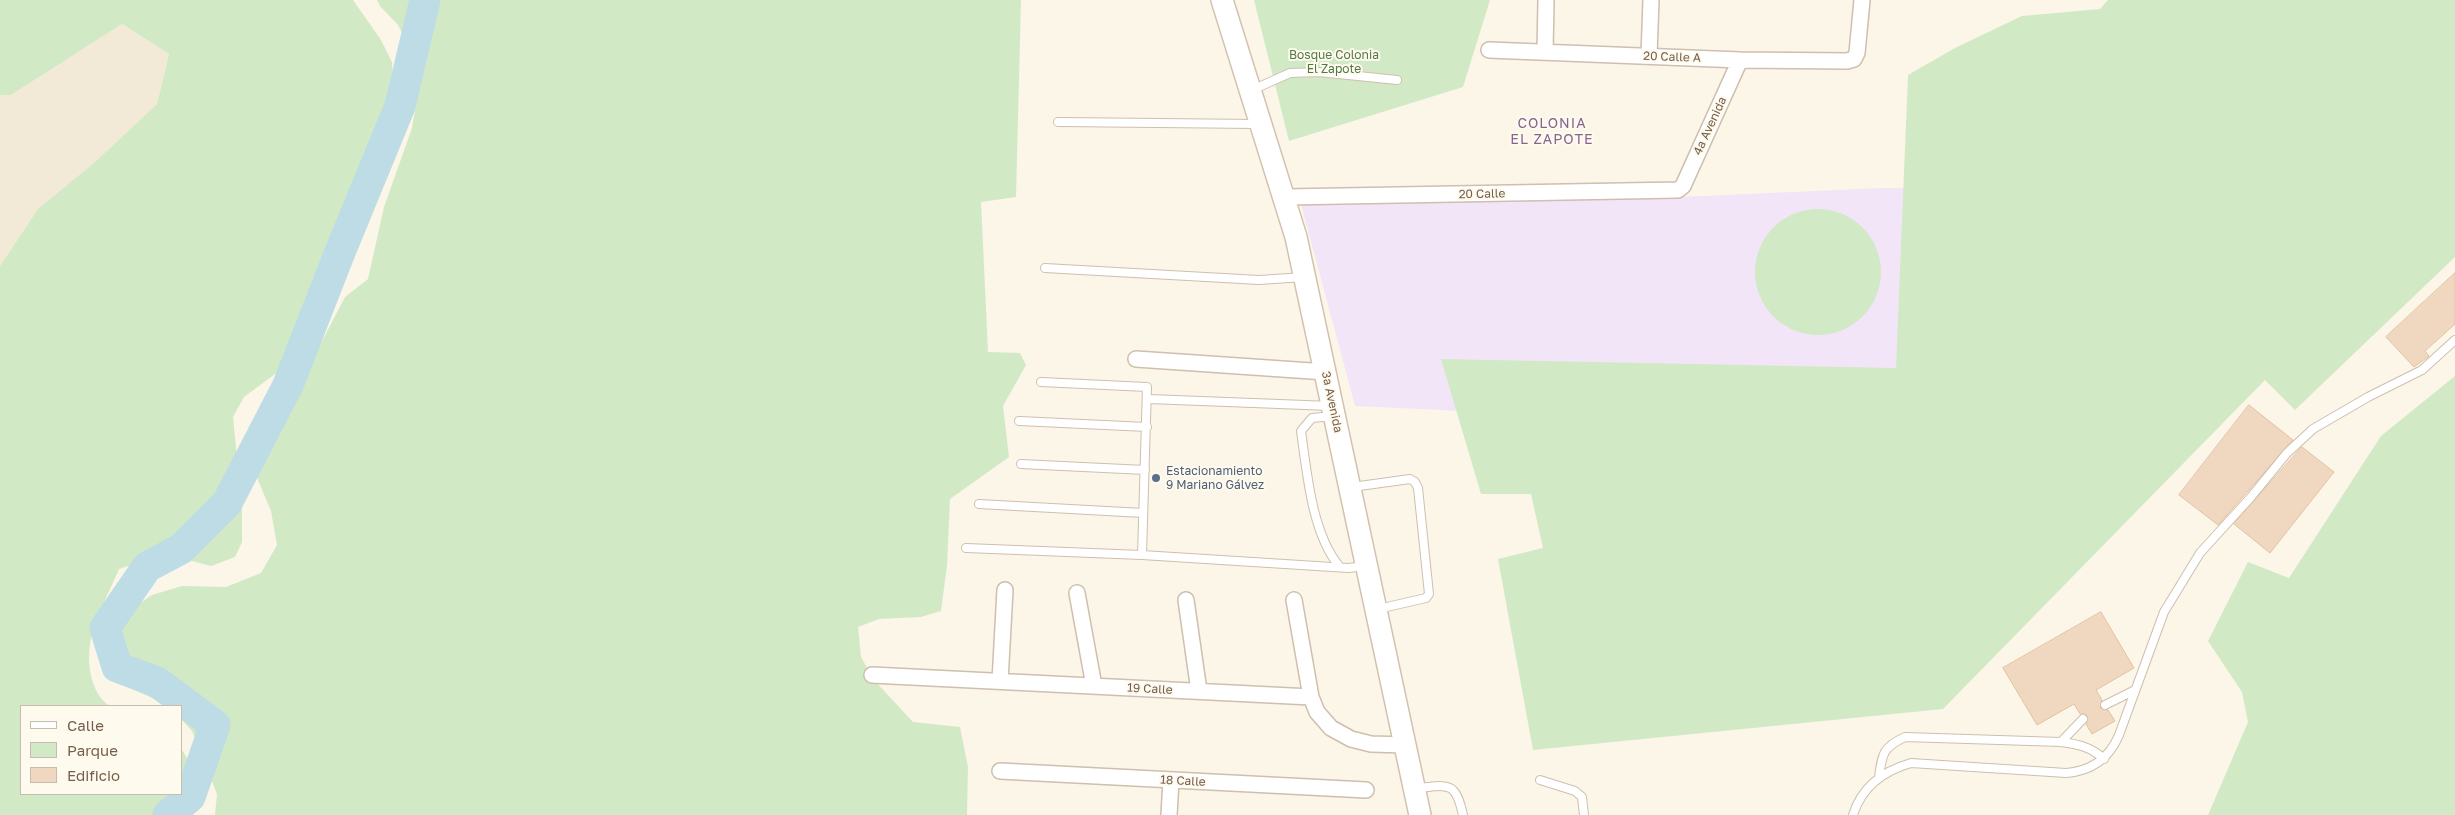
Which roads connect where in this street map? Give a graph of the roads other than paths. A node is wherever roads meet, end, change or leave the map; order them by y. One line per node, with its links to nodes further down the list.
1 (1222, 0): 10 (street, 3a Avenida)
2 (1546, 0): 6 (street)
3 (1651, 0): 7 (street)
4 (1862, 0): 8 (street, 20 Calle A)
5 (1489, 50): 6 (street, 20 Calle A)
6 (1545, 52): 7 (street, 20 Calle A)
7 (1649, 56): 8 (street, 20 Calle A)
8 (1740, 60): 13 (street, 4a Avenida)
9 (1397, 80): 10 (lane)
10 (1250, 91): 12 (street, 3a Avenida)
11 (1058, 122): 12 (lane)
12 (1260, 124): 14 (street, 3a Avenida)
13 (1678, 190): 14 (street, 20 Calle)
14 (1286, 198): 16 (street, 3a Avenida)
15 (1045, 268): 16 (lane)
16 (1306, 277): 19 (street, 3a Avenida)
17 (2455, 340): 42 (lane)
18 (1136, 359): 19 (street)
19 (1326, 372): 22 (street, 3a Avenida)
20 (1041, 382): 21 (lane)
21 (1148, 399): 22 (lane); 24 (lane)
22 (1334, 411): 27 (street, 3a Avenida); 33 (lane)
23 (1019, 421): 24 (lane)
24 (1147, 427): 26 (lane)
25 (1021, 464): 26 (lane)
26 (1145, 470): 29 (lane)
27 (1350, 487): 32 (street, 3a Avenida); 38 (lane)
28 (979, 504): 29 (lane)
29 (1143, 513): 31 (lane)
30 (966, 548): 31 (lane)
31 (1142, 555): 33 (lane)
32 (1367, 566): 33 (lane); 38 (street, 3a Avenida)
33 (1340, 567)
34 (1005, 590): 40 (street)
35 (1077, 593): 41 (street)
36 (1186, 600): 43 (street)
37 (1294, 600): 44 (street)
38 (1376, 609): 48 (street, 3a Avenida)
39 (872, 675): 40 (street, 19 Calle)
40 (1000, 681): 41 (street, 19 Calle)
41 (1094, 686): 43 (street, 19 Calle)
42 (2134, 690): 45 (lane); 49 (lane)
43 (1199, 691): 44 (street, 19 Calle)
44 (1311, 697): 48 (street)
45 (2105, 705)
46 (2083, 719): 47 (lane)
47 (2061, 742): 49 (lane); 51 (lane)
48 (1406, 745): 54 (street, 3a Avenida)
49 (2104, 759): 51 (lane)
50 (1000, 771): 52 (street, 18 Calle)
51 (1879, 777): 60 (lane)
52 (1171, 780): 55 (street, 18 Calle); 57 (street)
53 (1540, 780): 59 (lane)
54 (1415, 788): 56 (street, 3a Avenida); 58 (lane)
55 (1366, 790)
56 (1421, 814)
57 (1169, 815)
58 (1464, 815)
59 (1584, 815)
60 (1853, 815)

